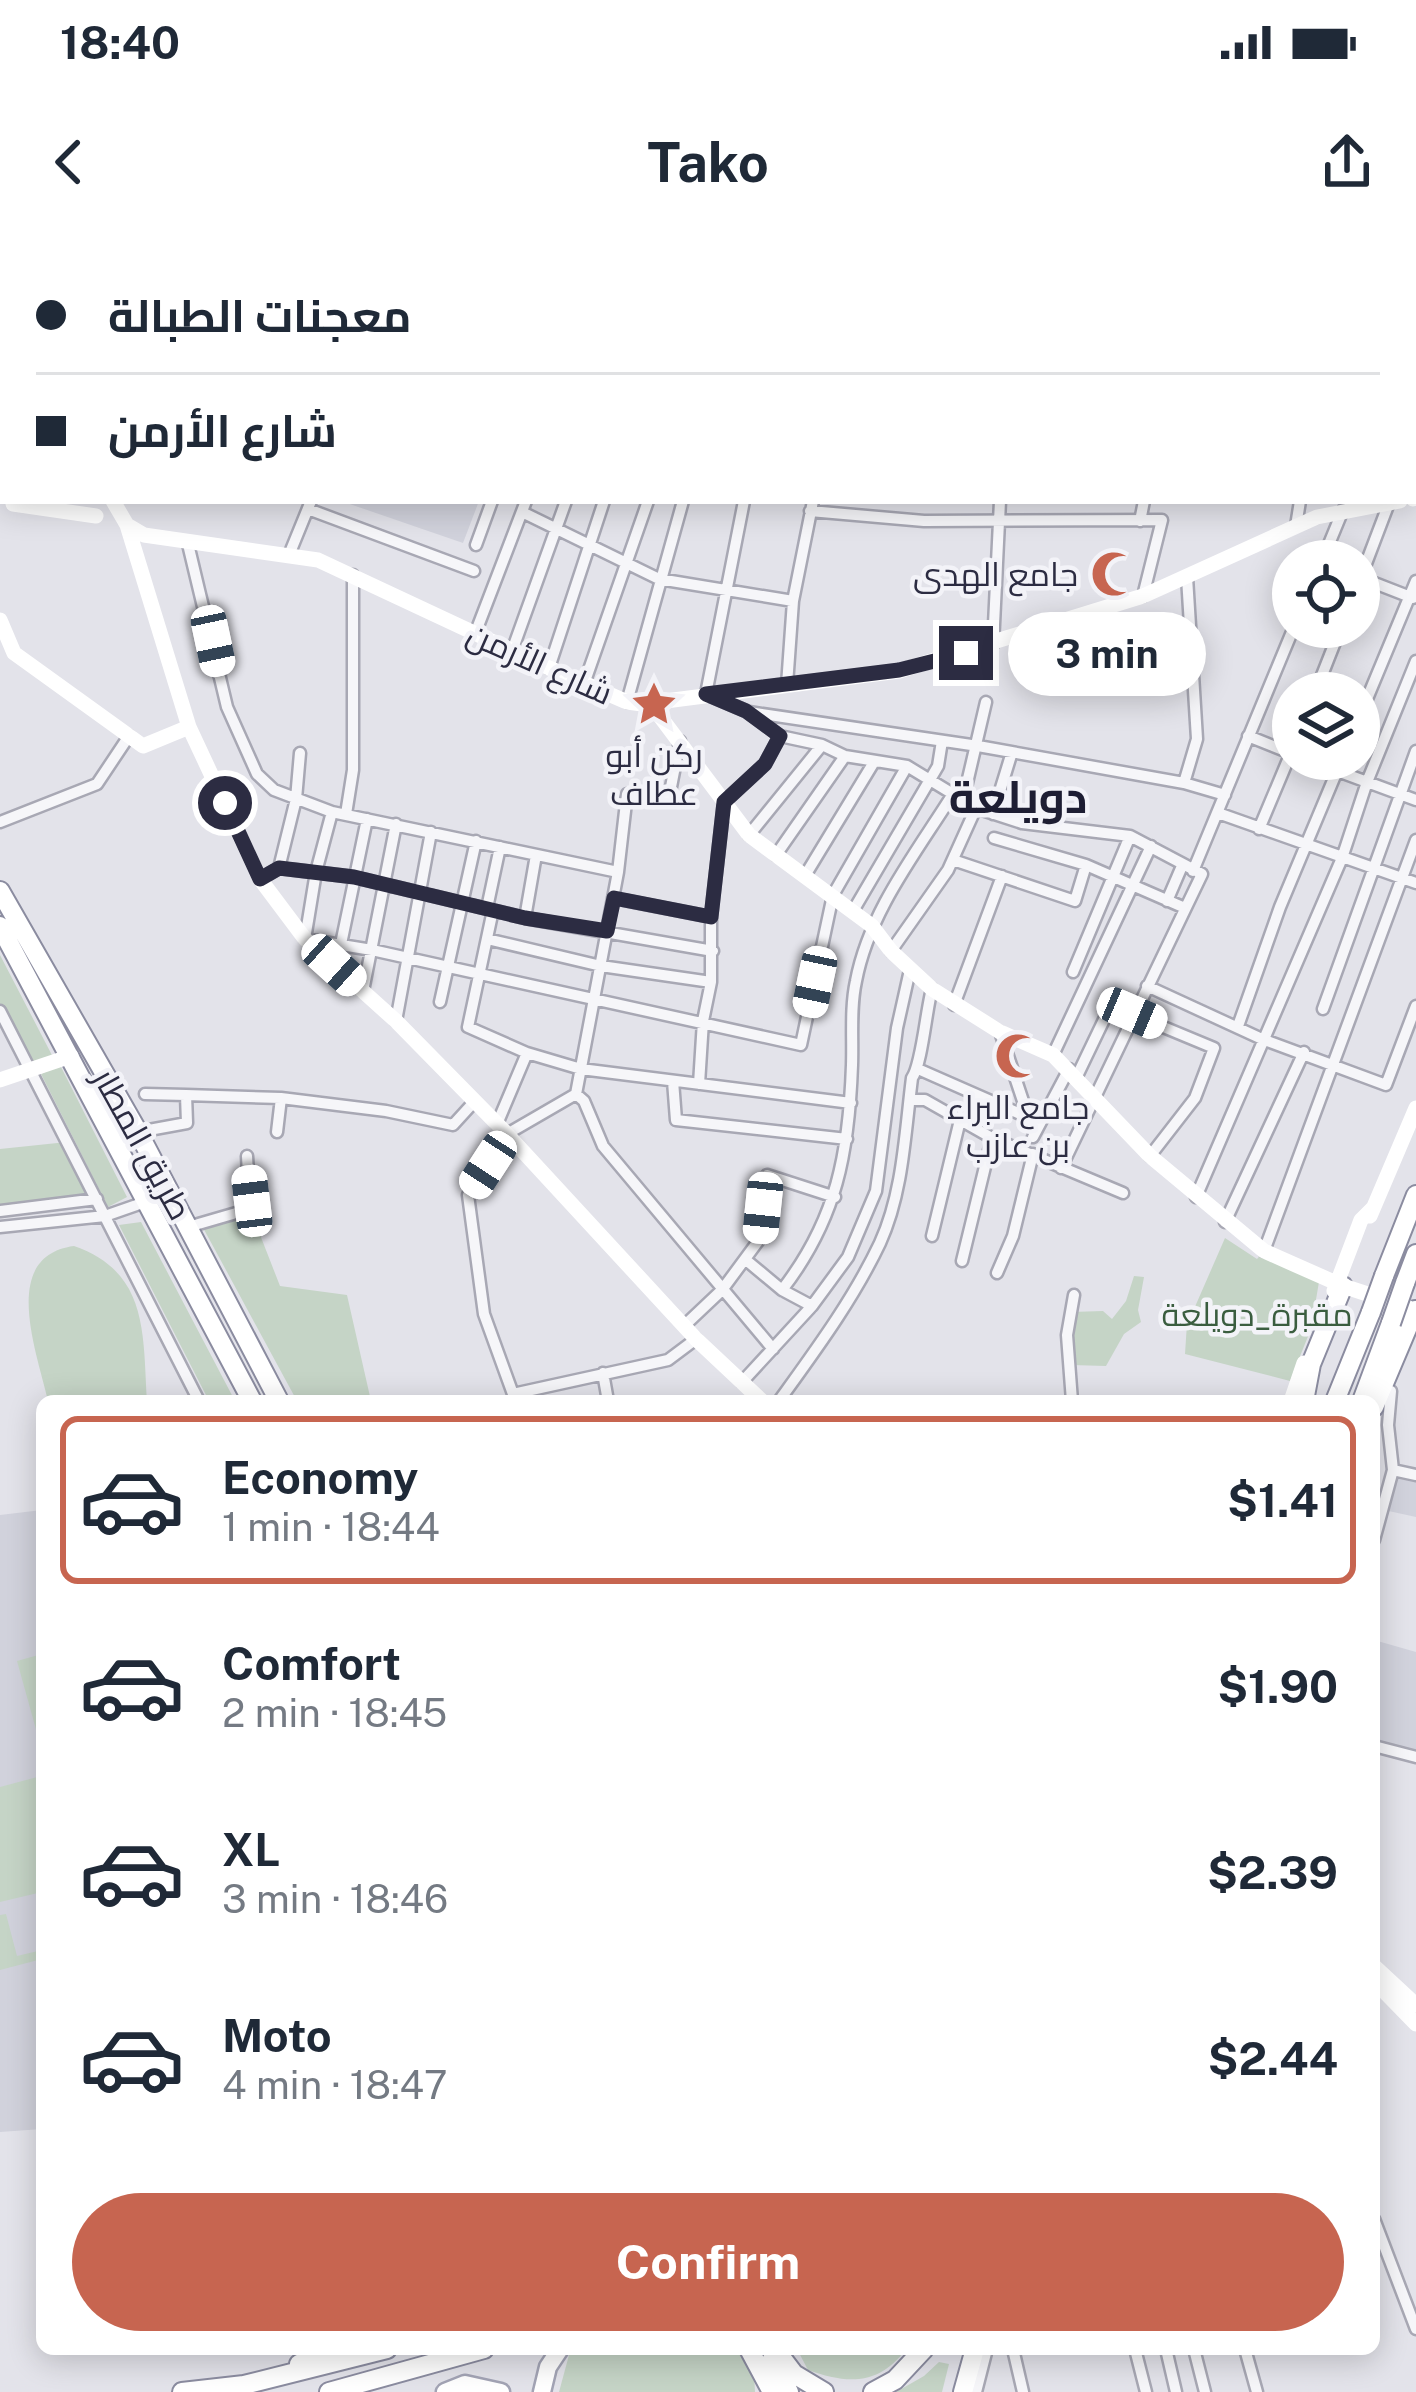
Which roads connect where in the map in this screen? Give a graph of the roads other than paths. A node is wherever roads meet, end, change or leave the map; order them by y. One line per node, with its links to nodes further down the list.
1 (22, 504): 18 (main road)
2 (115, 504): 21 (main road)
3 (491, 504): 28 (street)
4 (565, 504): 23 (street)
5 (603, 504): 27 (street)
6 (646, 504): 30 (street)
7 (682, 504): 34 (street)
8 (743, 504): 37 (street)
9 (1000, 504): 20 (street)
10 (1143, 504): 19 (street)
11 (1300, 504): 22 (street)
12 (1378, 504): 17 (main road, شارع الأرمن)
13 (1388, 504): 25 (street)
14 (309, 505): 29 (street); 31 (street)
15 (811, 506): 20 (street); 40 (street)
16 (524, 507): 23 (street); 42 (street)
17 (1343, 510): 22 (main road, شارع الأرمن); 24 (street)
18 (96, 515)
19 (1140, 520): 20 (street); 38 (street)
20 (998, 521): 43 (street)
21 (127, 525): 26 (main road, شارع الأرمن); 57 (main road)
22 (1296, 526): 33 (main road, شارع الأرمن)
23 (556, 530): 27 (street); 45 (street)
24 (1331, 540)
25 (1375, 540)
26 (188, 544): 29 (main road, شارع الأرمن); 81 (street)
27 (589, 544): 30 (street); 48 (street)
28 (476, 545)
29 (289, 555): 32 (main road, شارع الأرمن)
30 (623, 562): 34 (street); 50 (street)
31 (474, 571)
32 (353, 574): 42 (main road, شارع الأرمن); 85 (street)
33 (1187, 577): 38 (main road, شارع الأرمن); 77 (street)
34 (659, 579): 37 (street); 53 (street)
35 (1416, 581): 39 (street)
36 (1380, 586): 39 (street)
37 (725, 590): 40 (street); 52 (street)
38 (1143, 596): 43 (main road, شارع الأرمن)
39 (1413, 598): 49 (street)
40 (794, 601): 51 (street)
41 (0, 620): 46 (main road)
42 (475, 634): 45 (main road, شارع الأرمن)
43 (993, 645): 51 (main road, شارع الأرمن)
44 (1285, 648): 60 (street)
45 (512, 651): 48 (main road, شارع الأرمن)
46 (7, 656): 58 (main road)
47 (1416, 662): 76 (street)
48 (549, 668): 50 (main road, شارع الأرمن)
49 (1380, 672)
50 (584, 684): 53 (main road, شارع الأرمن)
51 (788, 685): 52 (main road, شارع الأرمن)
52 (706, 694): 55 (main road, شارع الأرمن); 56 (street)
53 (627, 702): 55 (main road, شارع الأرمن)
54 (986, 702): 65 (street)
55 (650, 703): 61 (main road)
56 (746, 711): 59 (street); 62 (street)
57 (189, 727): 58 (main road); 115 (main road)
58 (129, 736): 89 (street)
59 (780, 736): 63 (street); 83 (street)
60 (1248, 736): 64 (street); 79 (street)
61 (680, 741): 83 (main road); 110 (street)
62 (942, 741): 65 (street); 72 (street)
63 (822, 745): 69 (street); 93 (street)
64 (1272, 745)
65 (978, 746): 67 (street); 80 (street)
66 (1416, 751): 78 (street)
67 (1012, 752): 77 (street); 87 (street)
68 (300, 753): 81 (street)
69 (845, 756): 70 (street); 102 (street)
70 (874, 762): 71 (street); 111 (street)
71 (907, 766): 72 (street); 121 (street)
72 (930, 780): 80 (street); 127 (street)
73 (1280, 780): 91 (street)
74 (1333, 780): 98 (street)
75 (1363, 780): 76 (street)
76 (1366, 782): 78 (street); 103 (street)
77 (1184, 783): 79 (street)
78 (1400, 794): 82 (street); 108 (street)
79 (1225, 795): 86 (street)
80 (958, 797): 84 (street); 131 (street)
81 (296, 799): 85 (street); 106 (street)
82 (1416, 800)
83 (724, 802): 93 (main road); 128 (street)
84 (976, 808): 87 (street); 104 (street)
85 (339, 813): 88 (street); 109 (street)
86 (1217, 813): 91 (street); 107 (street)
87 (993, 814): 94 (street)
88 (367, 819): 90 (street); 113 (street)
89 (0, 822)
90 (396, 824): 92 (street); 117 (street)
91 (1259, 829): 98 (street)
92 (431, 832): 97 (street); 120 (street)
93 (749, 836): 102 (main road)
94 (1130, 836): 100 (street); 114 (street)
95 (994, 838): 105 (street)
96 (1416, 840): 116 (street)
97 (476, 841): 99 (street); 124 (street)
98 (1306, 845): 103 (street); 159 (street)
99 (500, 847): 101 (street); 126 (street)
100 (1151, 847): 107 (street); 118 (street)
101 (536, 854): 110 (street); 129 (street)
102 (776, 855): 111 (main road)
103 (1342, 858): 108 (street); 161 (street)
104 (953, 860): 112 (street); 138 (street)
105 (1086, 865): 112 (street); 114 (street)
106 (279, 868): 109 (street); 115 (street)
107 (1187, 868): 123 (street); 125 (street)
108 (1375, 869): 116 (street); 154 (street)
109 (316, 872): 113 (street); 133 (street)
110 (618, 872): 122 (street)
111 (806, 874): 121 (main road)
112 (1001, 876): 152 (street)
113 (354, 877): 117 (street); 135 (street)
114 (1114, 878): 118 (street); 143 (street)
115 (260, 879): 133 (main road)
116 (1410, 881): 166 (street)
117 (385, 884): 120 (street); 136 (street)
118 (1132, 885): 123 (street); 165 (street)
119 (0, 892): 186 (highway, طريق المطار)
120 (419, 892): 124 (street); 139 (street)
121 (833, 895): 127 (main road); 158 (street)
122 (614, 898): 128 (street); 132 (street)
123 (1167, 901): 125 (street)
124 (461, 904): 126 (street); 141 (street)
125 (1186, 908): 146 (street)
126 (490, 909): 129 (street); 134 (street)
127 (853, 911): 131 (main road)
128 (711, 917): 137 (street)
129 (525, 918): 132 (street)
130 (0, 926): 164 (highway, طريق المطار)
131 (872, 926): 138 (main road); 181 (street)
132 (607, 931): 137 (street); 140 (street)
133 (305, 939): 135 (street); 148 (main road)
134 (487, 939): 140 (street); 144 (street)
135 (341, 944): 136 (street)
136 (372, 950): 139 (street); 148 (street)
137 (713, 951): 145 (street)
138 (891, 952): 142 (main road)
139 (406, 957): 141 (street); 157 (street)
140 (601, 966): 145 (street); 149 (street)
141 (447, 968): 144 (street); 150 (street)
142 (910, 970): 147 (main road); 216 (street)
143 (1072, 972)
144 (479, 974): 149 (street); 163 (street)
145 (711, 982): 158 (street)
146 (1147, 986): 156 (street); 159 (street)
147 (932, 989): 152 (main road); 169 (street)
148 (363, 991): 157 (main road)
149 (595, 999): 158 (street); 167 (street)
150 (440, 1002)
151 (1112, 1003): 170 (street)
152 (954, 1005): 160 (main road)
153 (1416, 1006): 166 (street)
154 (1323, 1009)
155 (0, 1011): 168 (street)
156 (1132, 1013): 177 (street); 193 (street)
157 (396, 1021): 180 (main road)
158 (703, 1021): 173 (street)
159 (1238, 1026): 161 (street)
160 (1000, 1032): 165 (main road); 183 (street)
161 (1262, 1039): 162 (street); 198 (street)
162 (1304, 1052): 166 (street); 203 (street)
163 (527, 1053): 167 (street); 185 (street)
164 (71, 1055): 168 (main road); 200 (highway, طريق المطار)
165 (1053, 1055): 170 (main road)
166 (1332, 1063): 207 (street)
167 (581, 1069): 172 (street); 175 (street)
168 (31, 1070): 171 (main road); 199 (street)
169 (918, 1070): 179 (street); 183 (street)
170 (1073, 1073): 177 (main road); 188 (street)
171 (0, 1080)
172 (673, 1081): 173 (street); 190 (street)
173 (699, 1084): 181 (street)
174 (145, 1094): 176 (street)
175 (576, 1094): 185 (street); 213 (street)
176 (185, 1095): 178 (street); 186 (street)
177 (1094, 1095): 193 (main road); 194 (street)
178 (281, 1098): 180 (street); 187 (street)
179 (910, 1100): 184 (street); 230 (street)
180 (474, 1102): 185 (main road)
181 (851, 1102): 190 (street)
182 (1416, 1108): 212 (main road)
183 (1027, 1117): 188 (street)
184 (960, 1120): 189 (street); 206 (street)
185 (502, 1129): 219 (main road); 222 (street)
186 (138, 1132): 205 (highway, طريق المطار)
187 (278, 1132)
188 (1034, 1134): 191 (street)
189 (992, 1138): 191 (street); 210 (street)
190 (847, 1139): 197 (street)
191 (1029, 1152): 194 (street); 211 (street)
192 (247, 1156): 205 (street)
193 (1150, 1156): 198 (main road)
194 (1061, 1168): 195 (street)
195 (1124, 1193)
196 (1416, 1195): 234 (highway, bridge)
197 (835, 1196): 209 (street); 214 (street)
198 (1196, 1196): 203 (main road)
199 (97, 1199): 201 (street); 202 (street)
200 (148, 1201): 202 (street); 226 (highway, طريق المطار)
201 (0, 1211)
202 (105, 1216): 204 (street); 225 (street)
203 (1225, 1222): 207 (main road)
204 (0, 1227)
205 (188, 1227): 227 (highway, طريق المطار)
206 (932, 1237)
207 (1264, 1250): 212 (main road)
208 (1416, 1254): 235 (highway, bridge)
209 (746, 1261): 213 (street); 214 (street)
210 (962, 1262)
211 (997, 1273)
212 (1340, 1285): 217 (main road); 221 (highway)
213 (722, 1290): 219 (street); 220 (street)
214 (782, 1290): 216 (street)
215 (1074, 1295): 231 (street)
216 (812, 1306): 220 (street)
217 (1415, 1310): 236 (highway)
218 (1416, 1329): 224 (highway)
219 (690, 1332): 222 (street); 223 (main road)
220 (773, 1349): 223 (street)
221 (1308, 1363): 232 (main road); 233 (highway)
222 (603, 1372): 228 (street)
223 (742, 1382): 229 (main road)
224 (1390, 1391): 237 (highway); 238 (street)
225 (196, 1395)
226 (249, 1395)
227 (276, 1395)
228 (607, 1395)
229 (756, 1395)
230 (783, 1395)
231 (1073, 1395)
232 (1294, 1395)
233 (1305, 1395)
234 (1337, 1395)
235 (1364, 1395)
236 (1380, 1397)
237 (1380, 1403)
238 (1393, 1470): 239 (street); 240 (street)
239 (1416, 1475)
240 (1380, 1518)
241 (1380, 1748): 242 (street)
242 (1416, 1757)
243 (1380, 1972): 245 (main road)
244 (1380, 1987): 246 (main road)
245 (1416, 2005)
246 (1416, 2024)
247 (1380, 2236): 249 (street)
248 (1416, 2293): 249 (street)
249 (1401, 2296): 250 (street)
250 (1416, 2329)
251 (314, 2355): 268 (highway)
252 (363, 2355): 268 (highway)
253 (464, 2355): 267 (highway)
254 (556, 2355): 274 (main road)
255 (761, 2355): 275 (highway)
256 (762, 2355): 276 (highway)
257 (764, 2355): 277 (highway)
258 (767, 2355): 278 (highway)
259 (918, 2355): 279 (highway)
260 (970, 2355): 280 (highway)
261 (985, 2355): 281 (street)
262 (1014, 2355): 282 (street)
263 (1137, 2355): 283 (street)
264 (1167, 2355): 284 (street)
265 (1196, 2355): 285 (street)
266 (1247, 2355): 286 (street)
267 (407, 2372): 270 (highway); 271 (highway)
268 (244, 2385): 269 (highway)
269 (182, 2392)
270 (328, 2392)
271 (373, 2392)
272 (445, 2392): 273 (main road)
273 (501, 2392)
274 (542, 2392)
275 (756, 2392)
276 (772, 2392)
277 (789, 2392)
278 (824, 2392)
279 (873, 2392)
280 (962, 2392)
281 (976, 2392)
282 (1023, 2392)
283 (1146, 2392)
284 (1176, 2392)
285 (1205, 2392)
286 (1257, 2392)

